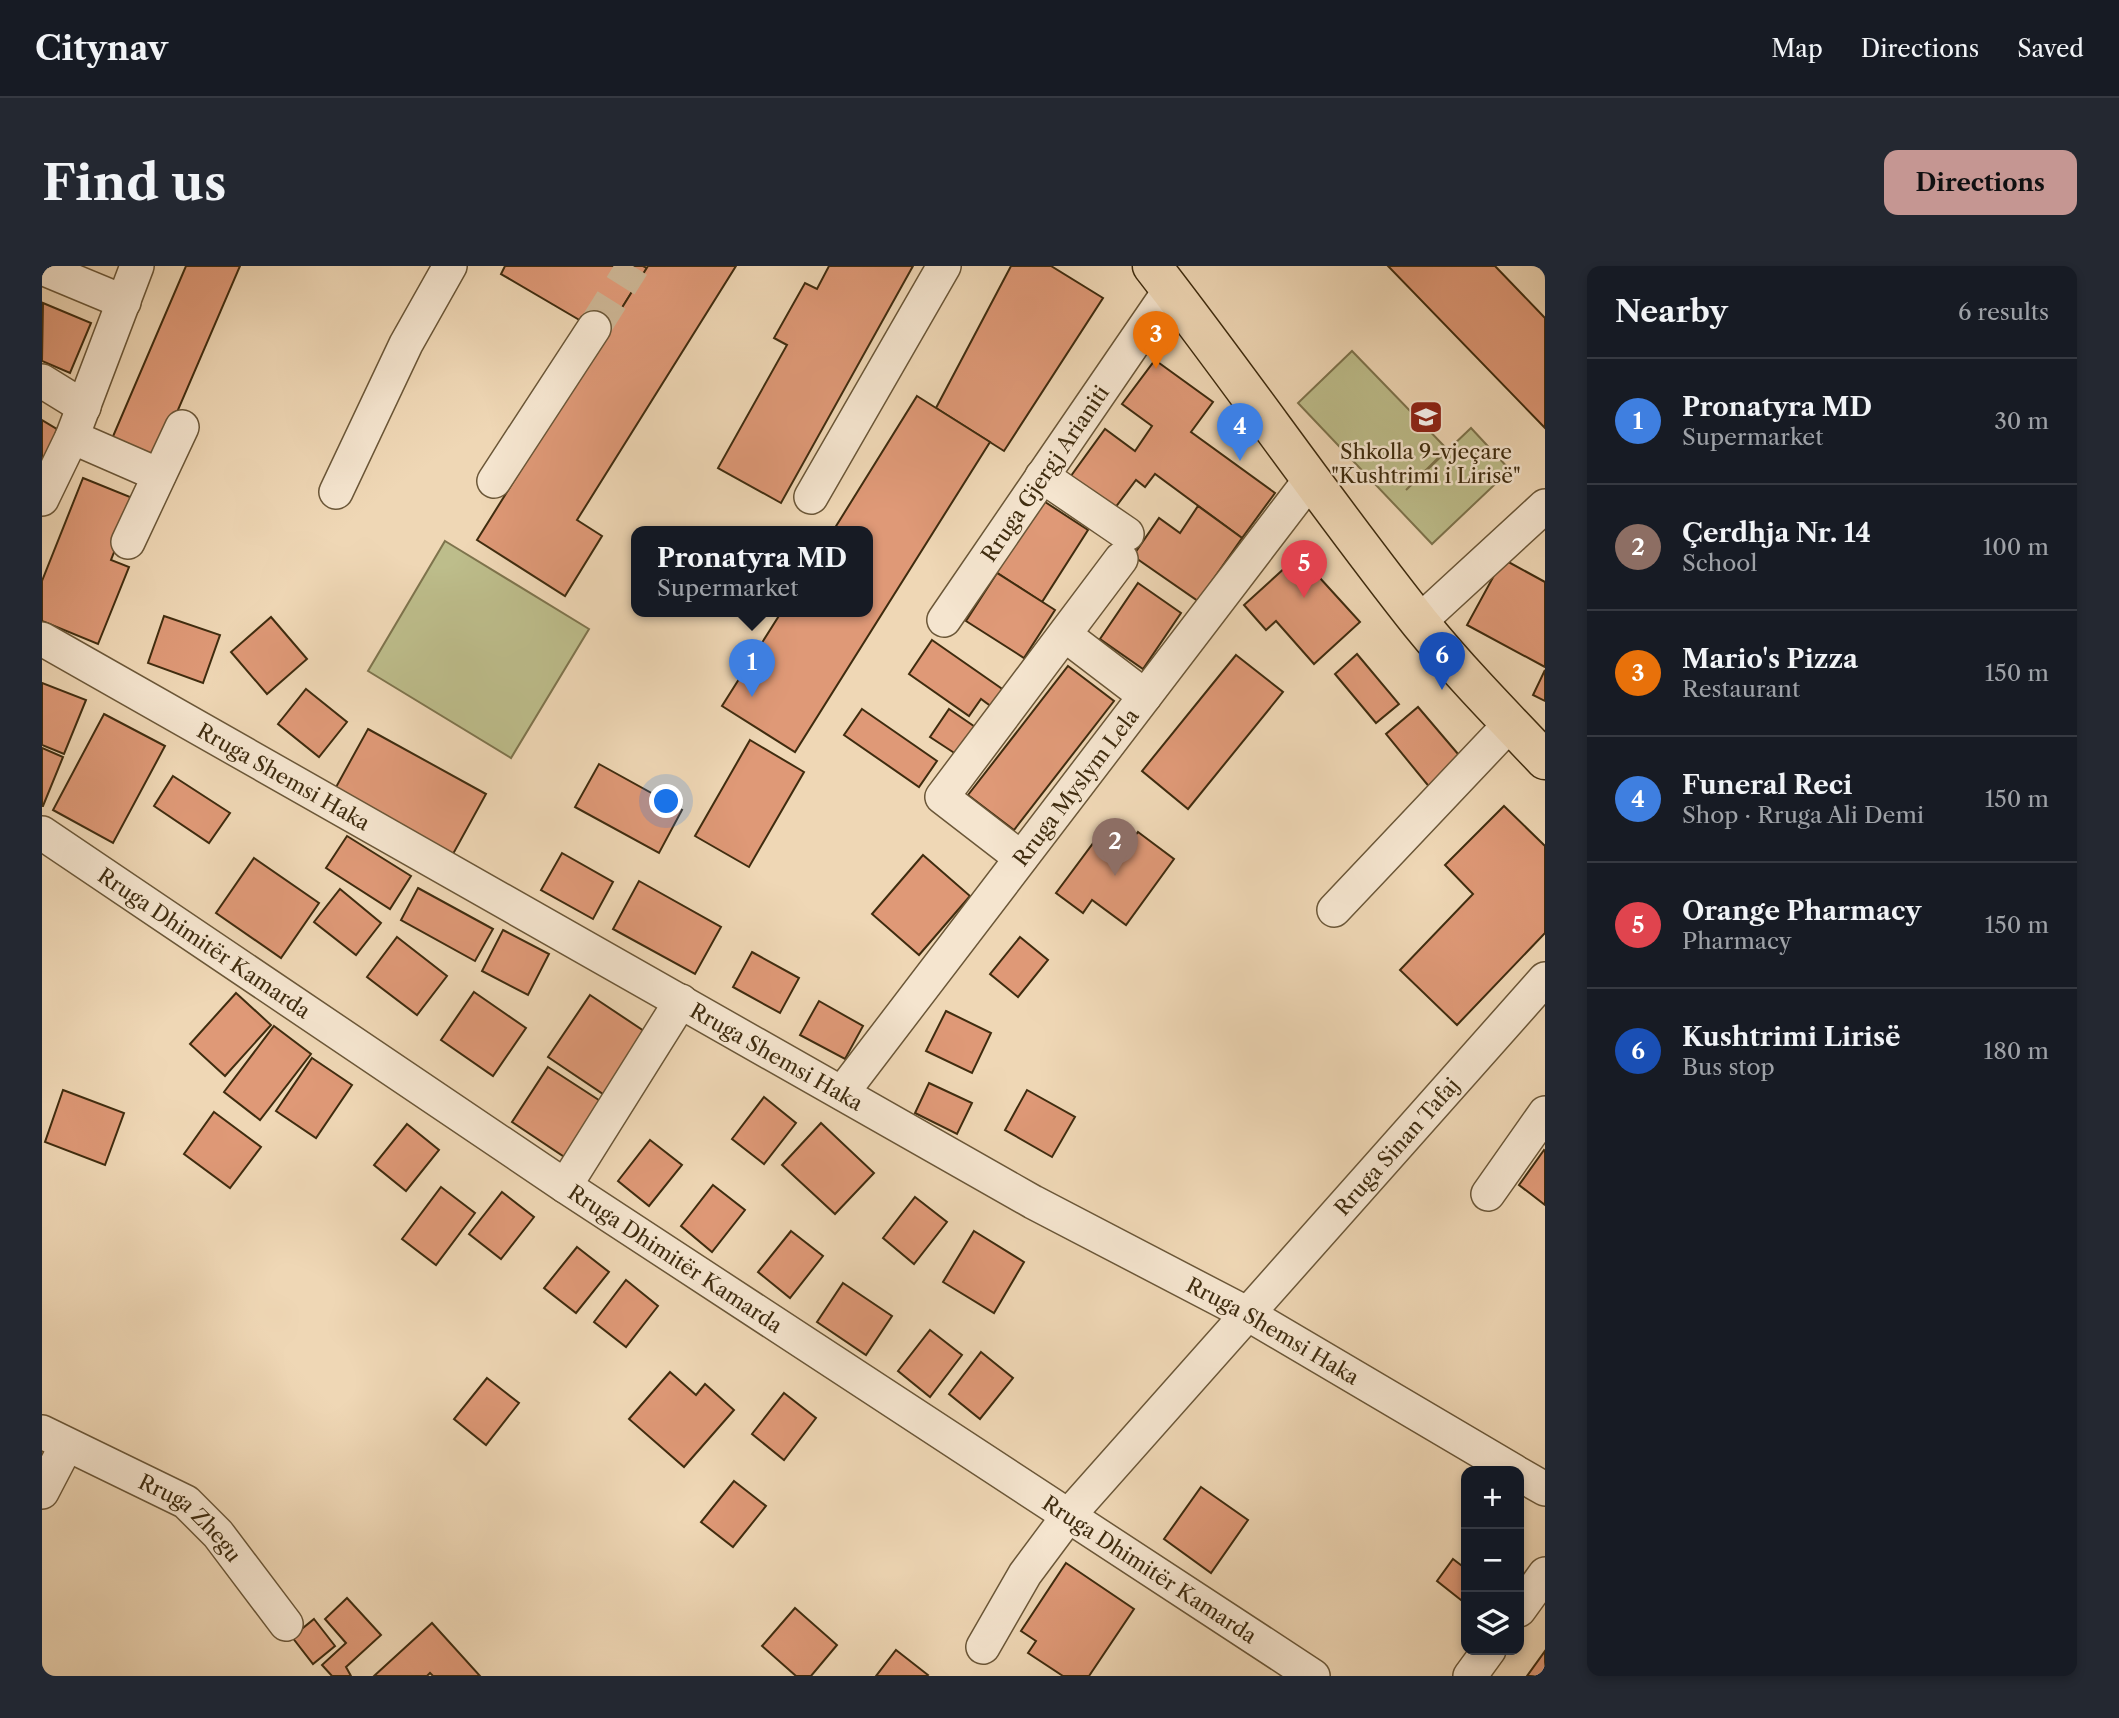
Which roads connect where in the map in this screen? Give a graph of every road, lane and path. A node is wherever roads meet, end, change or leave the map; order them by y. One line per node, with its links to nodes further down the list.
1 (137, 266): 6 (street)
2 (944, 266): 16 (street)
3 (42, 268): 6 (street)
4 (446, 272): 15 (street)
5 (1161, 278): 12 (street, Rruga Gjergj Arianiti); 13 (main road)
6 (124, 302): 9 (street)
7 (594, 328): 14 (street)
8 (42, 381): 9 (street)
9 (78, 422): 11 (street); 17 (street)
10 (182, 427): 11 (street)
11 (159, 475): 19 (street)
12 (1042, 476): 20 (street, Rruga Gjergj Arianiti); 22 (street)
13 (1310, 480): 21 (main road); 24 (street, Rruga Myslym Lela)
14 (494, 481)
15 (336, 492)
16 (811, 497)
17 (42, 499)
18 (1545, 506): 21 (street)
19 (128, 542)
20 (944, 620)
21 (1419, 622): 25 (main road)
22 (1065, 635): 24 (street); 28 (street)
23 (42, 639): 31 (street, Rruga Shemsi Haka)
24 (1145, 696): 28 (street, Rruga Myslym Lela)
25 (1510, 724): 26 (main road); 29 (street)
26 (1545, 760)
27 (42, 833): 34 (street, Rruga Dhimitër Kamarda)
28 (1021, 858): 32 (street, Rruga Myslym Lela)
29 (1334, 910)
30 (1545, 979): 36 (street, Rruga Sinan Tafaj)
31 (681, 1001): 32 (street, Rruga Shemsi Haka); 34 (street)
32 (842, 1093): 36 (street, Rruga Shemsi Haka)
33 (1545, 1113): 35 (street)
34 (565, 1186): 42 (street, Rruga Dhimitër Kamarda)
35 (1488, 1194)
36 (1246, 1313): 38 (street, Rruga Shemsi Haka); 42 (street, Rruga Sinan Tafaj)
37 (54, 1439): 41 (street, Rruga Zhegu); 45 (street, Rruga Zhegu)
38 (1505, 1466)
39 (1524, 1477): 40 (street, Rruga Shemsi Haka)
40 (1545, 1489)
41 (42, 1492)
42 (1069, 1515): 46 (street, Rruga Sinan Tafaj); 48 (street, Rruga Dhimitër Kamarda)
43 (1545, 1574): 44 (street)
44 (1524, 1603)
45 (286, 1624)
46 (983, 1647)
47 (1485, 1655): 49 (street)
48 (1312, 1676)
49 (1470, 1676)

